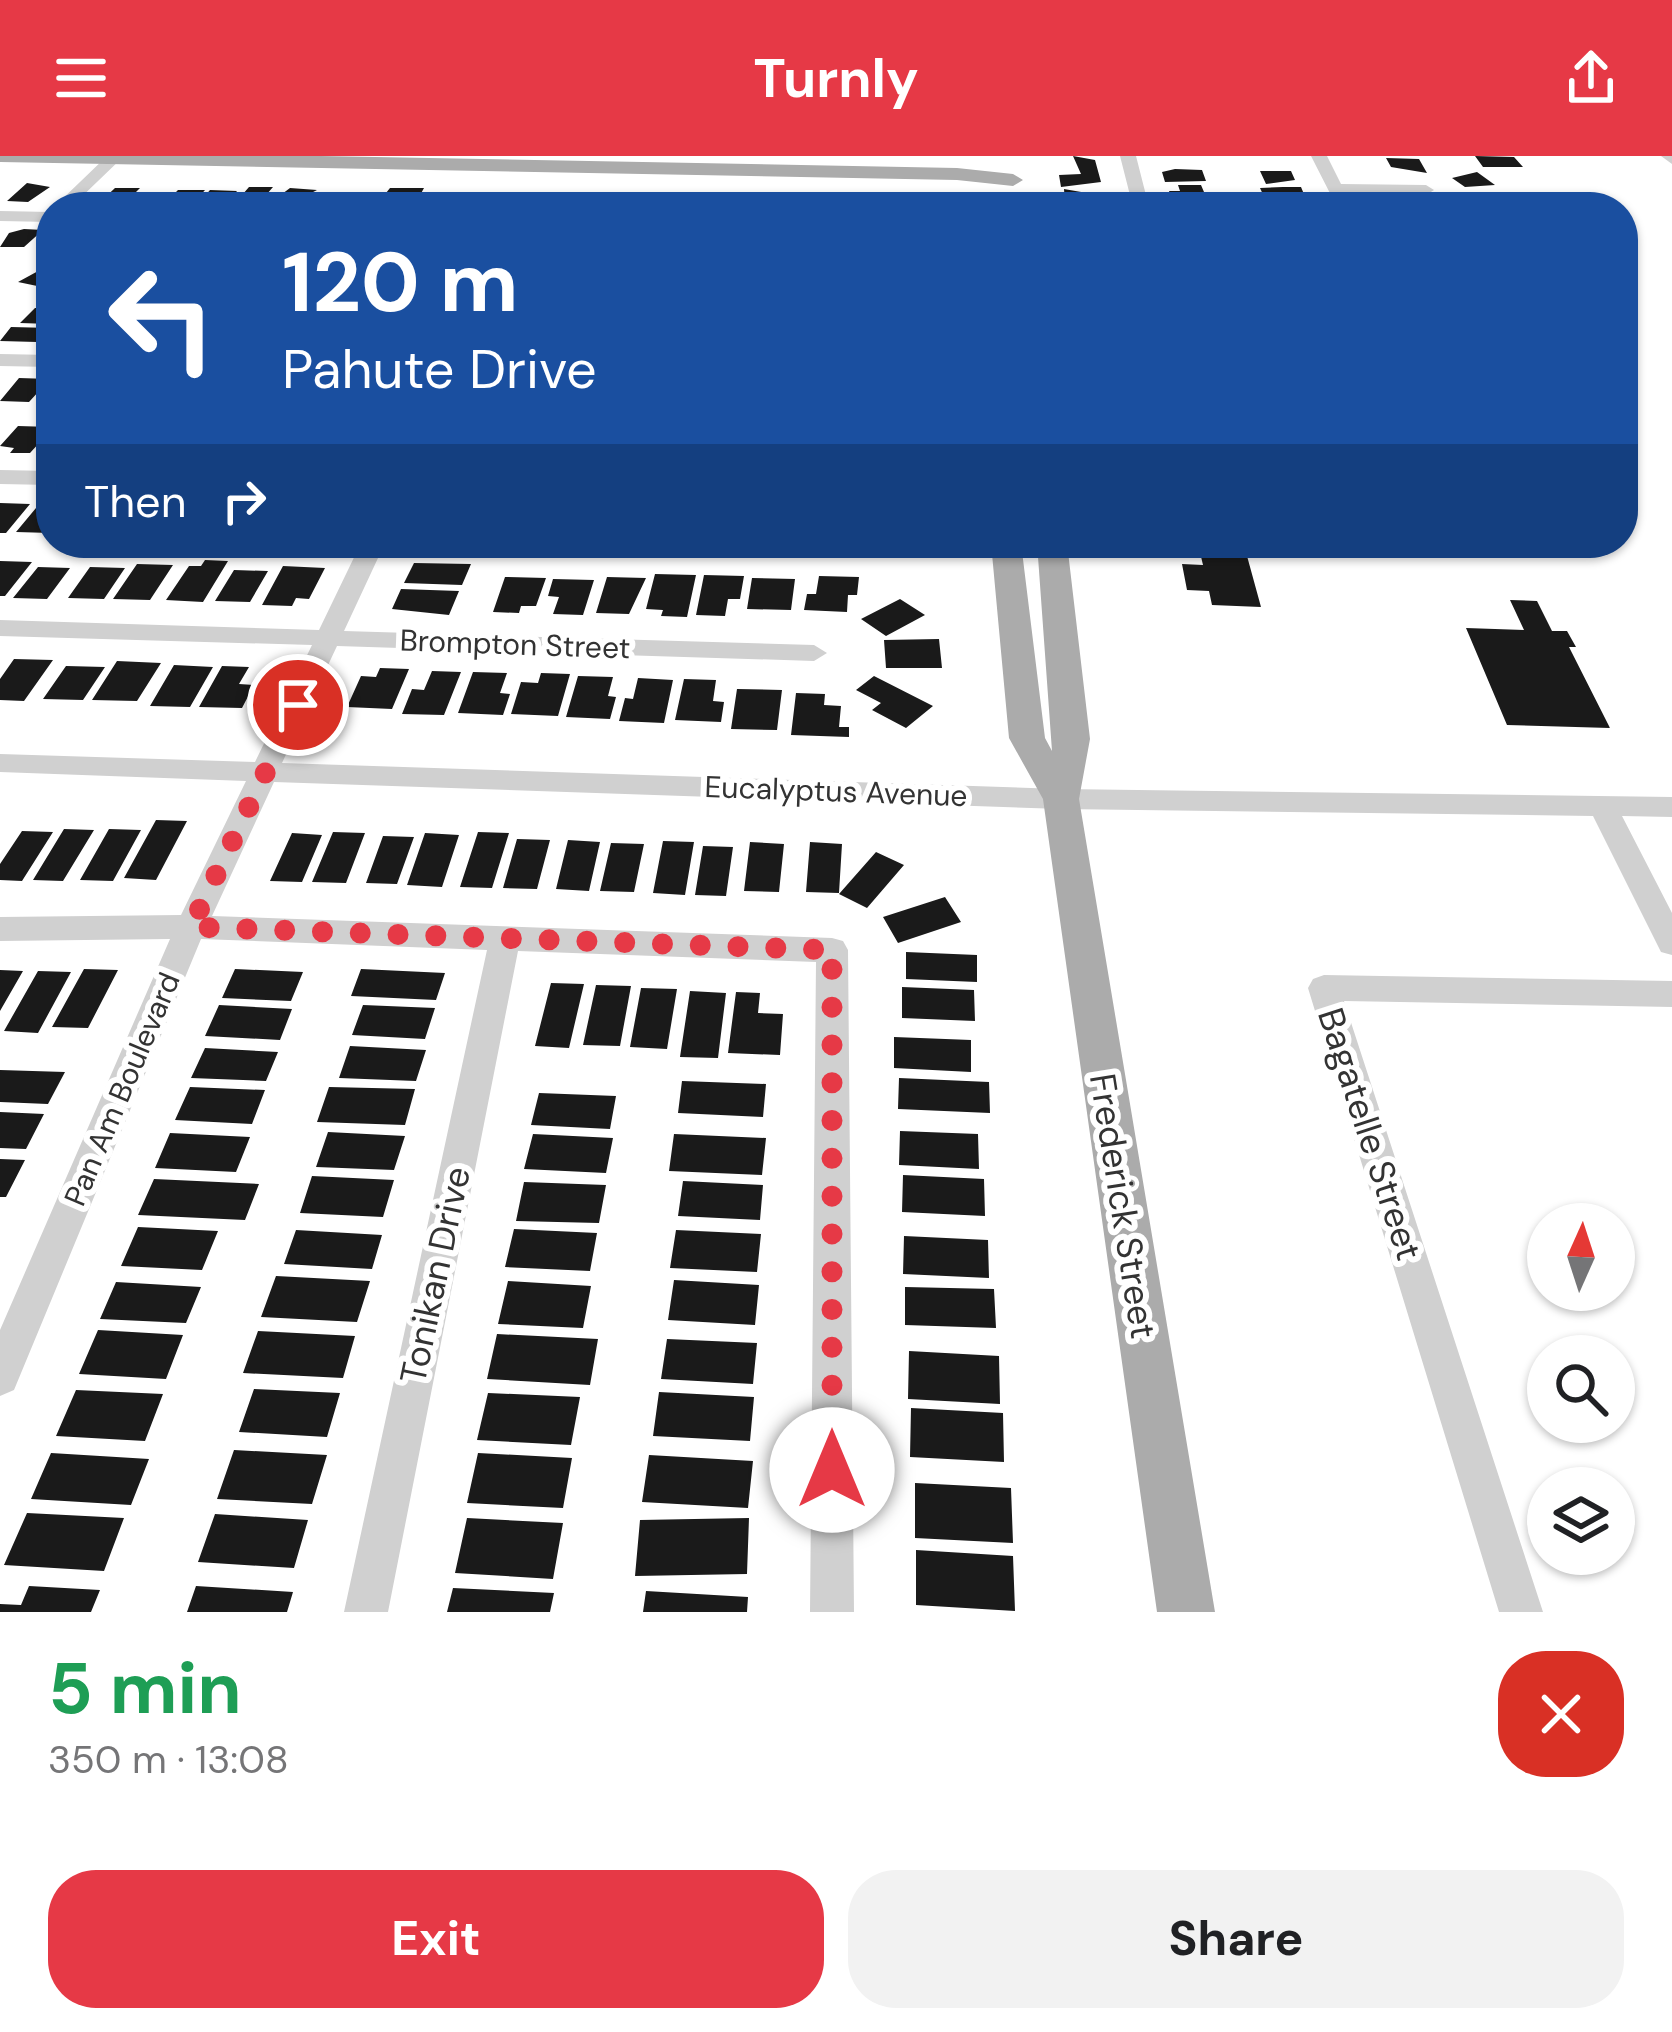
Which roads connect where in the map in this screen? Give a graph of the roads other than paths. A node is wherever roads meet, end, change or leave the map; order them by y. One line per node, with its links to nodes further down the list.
1 (0, 156): 5 (main road)
2 (1011, 156): 7 (main road)
3 (1128, 156): 14 (street)
4 (1318, 156): 11 (street)
5 (110, 161): 6 (main road); 8 (main road); 13 (street)
6 (0, 167)
7 (984, 168): 9 (main road); 10 (main road)
8 (471, 170): 9 (main road); 10 (main road)
9 (717, 170): 10 (main road)
10 (585, 178)
11 (1335, 189): 12 (street); 15 (street)
12 (1426, 190)
13 (78, 192)
14 (1137, 192)
15 (1337, 192)
16 (0, 216): 17 (street)
17 (36, 217)
18 (0, 359): 19 (street)
19 (36, 360)
20 (0, 477): 21 (street)
21 (36, 478)
22 (366, 558): 28 (street, Pan Am Boulevard)
23 (1007, 558): 32 (main road, Frederick Street)
24 (1021, 558): 27 (main road)
25 (1053, 558): 27 (main road, Frederick Street)
26 (0, 628): 28 (street, Brompton Street)
27 (1060, 635): 32 (main road, Frederick Street)
28 (330, 639): 29 (street, Brompton Street); 31 (street, Pan Am Boulevard)
29 (814, 653)
30 (0, 763): 31 (street, Eucalyptus Avenue)
31 (267, 770): 32 (street, Eucalyptus Avenue); 35 (street, Pan Am Boulevard)
32 (1061, 800): 33 (street, Eucalyptus Avenue); 43 (main road, Frederick Street)
33 (1603, 807): 34 (street, Eucalyptus Avenue); 38 (street)
34 (1672, 807)
35 (191, 927): 36 (street); 37 (street); 40 (street, Pan Am Boulevard)
36 (0, 929)
37 (505, 938): 41 (street, Tonikan Drive); 42 (street)
38 (1672, 943)
39 (1672, 994): 44 (street, Bagatelle Street)
40 (0, 1376)
41 (366, 1612)
42 (832, 1612)
43 (1186, 1612)
44 (1521, 1612)

